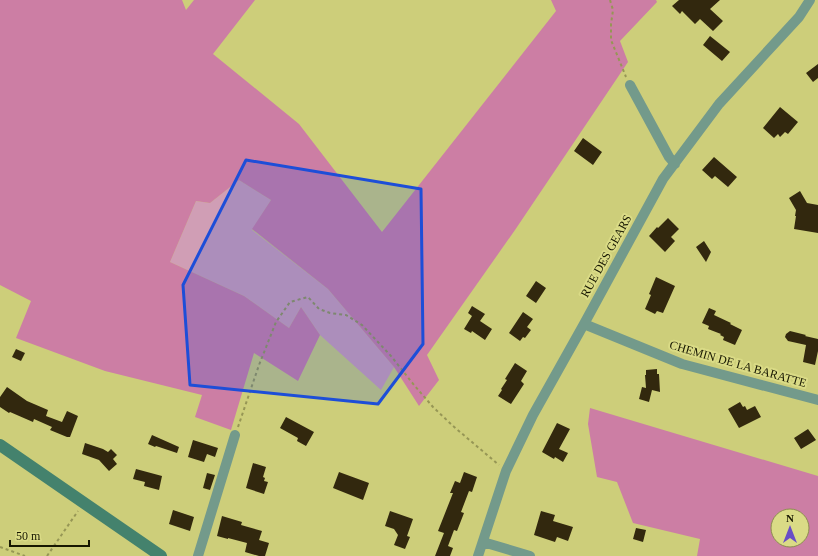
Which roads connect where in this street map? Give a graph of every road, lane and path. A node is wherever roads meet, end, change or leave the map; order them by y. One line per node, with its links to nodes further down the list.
1 (610, 0): 3 (path)
2 (810, 0): 4 (street, RUE DES GEARS)
3 (630, 85): 4 (street)
4 (675, 164): 5 (street, RUE DES GEARS)
5 (584, 324): 6 (street, CHEMIN DE LA BARATTE); 9 (street, RUE DES GEARS)
6 (818, 400)
7 (236, 435): 9 (path); 16 (street)
8 (0, 445): 10 (street)
9 (506, 471): 11 (street, RUE DES GEARS)
10 (84, 503): 14 (path); 15 (street)
11 (483, 542): 17 (street, RUE DES GEARS); 18 (street)
12 (0, 547): 13 (path)
13 (25, 556)
14 (47, 556)
15 (161, 556)
16 (198, 556)
17 (478, 556)
18 (530, 556)

